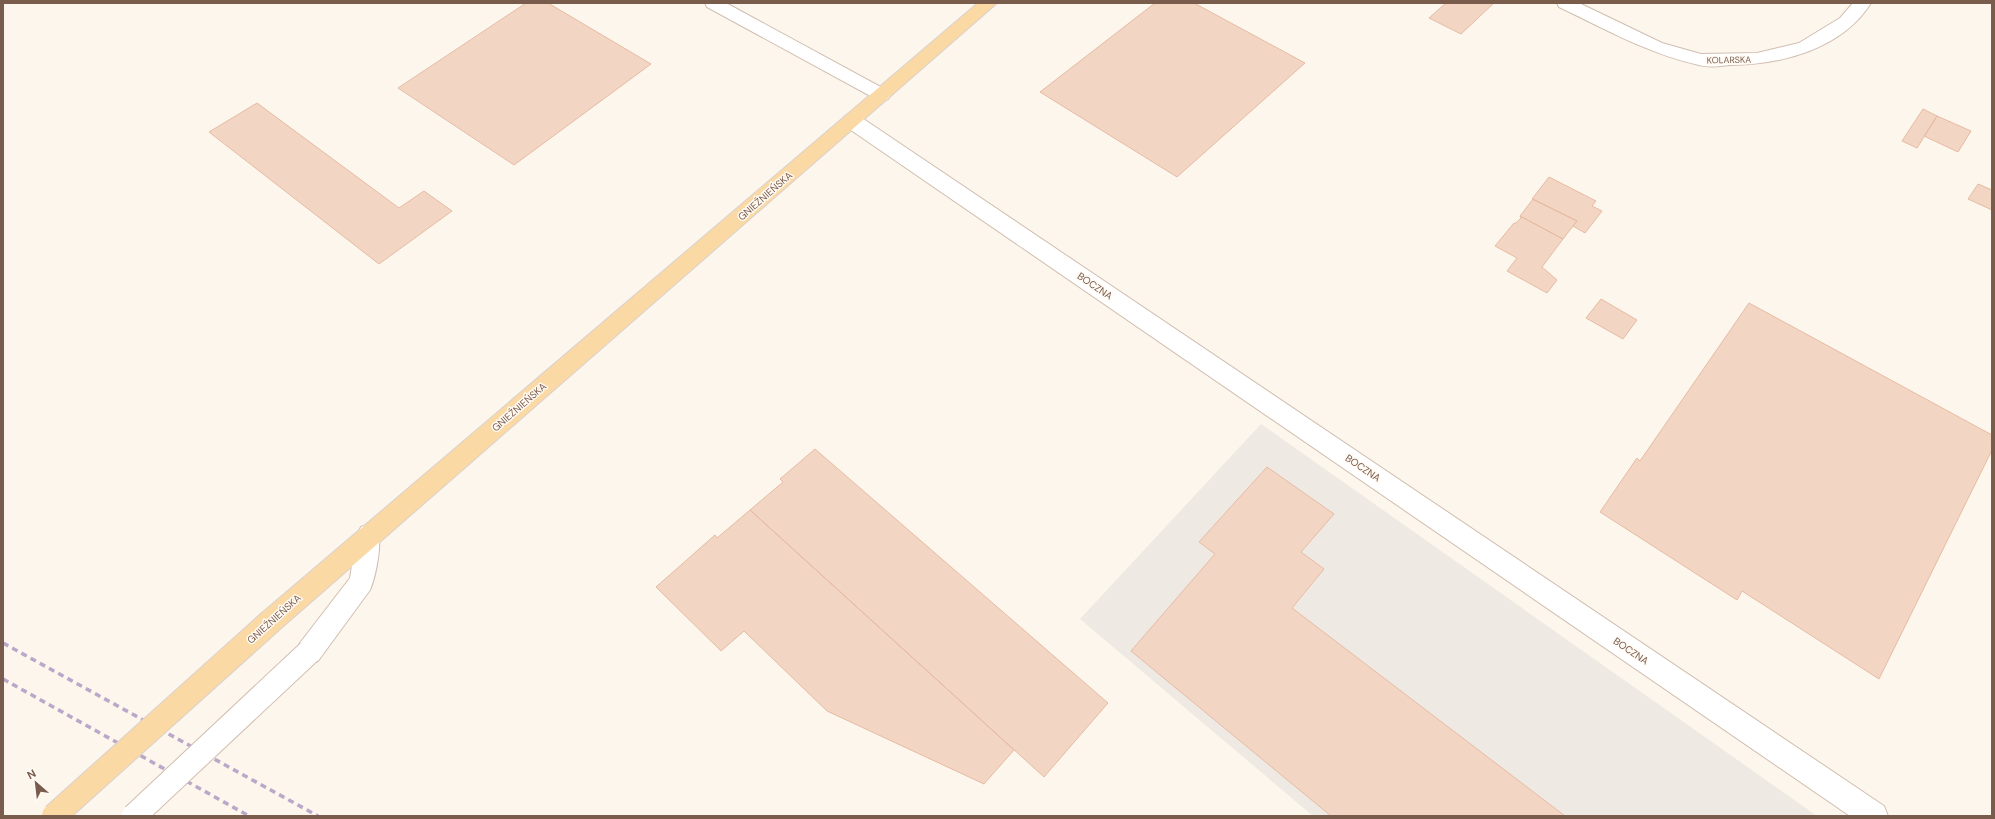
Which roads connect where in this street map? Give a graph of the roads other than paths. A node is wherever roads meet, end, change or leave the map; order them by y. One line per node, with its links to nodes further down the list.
1 (714, 3): 5 (street)
2 (989, 3): 5 (main road, GNIEŹNIEŃSKA)
3 (1565, 3): 4 (street, KOLARSKA)
4 (1863, 3)
5 (882, 96): 6 (main road, GNIEŹNIEŃSKA)
6 (852, 121): 7 (main road, GNIEŹNIEŃSKA); 10 (street, BOCZNA)
7 (369, 535): 8 (main road, GNIEŹNIEŃSKA, bridge); 9 (street, bridge)
8 (54, 816)
9 (134, 816)
10 (1874, 816)

